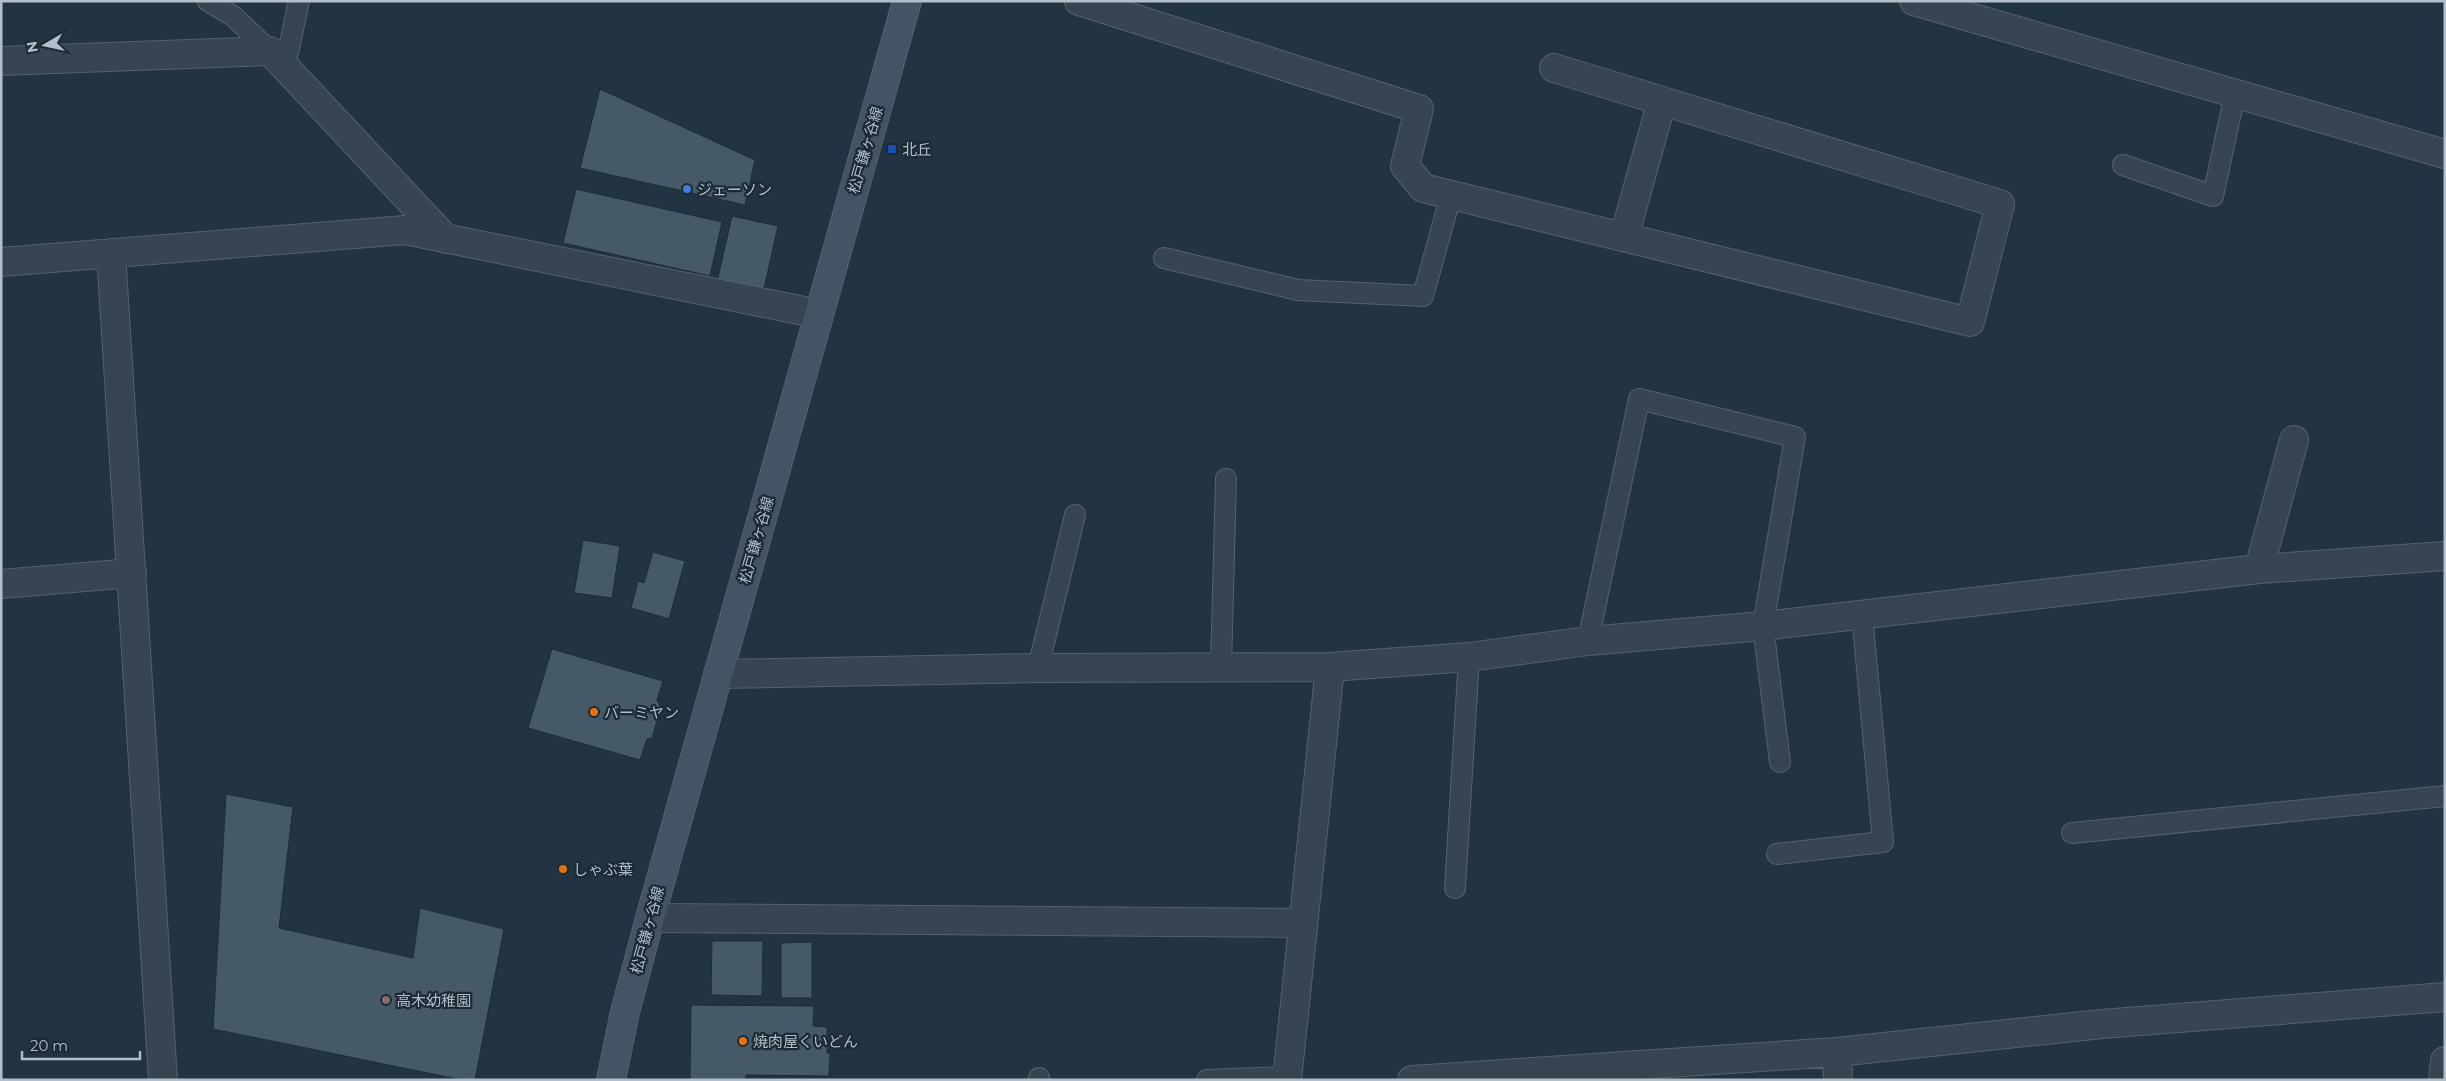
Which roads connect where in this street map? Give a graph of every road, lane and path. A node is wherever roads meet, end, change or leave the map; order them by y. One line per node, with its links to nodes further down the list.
1 (208, 1): 6 (lane)
2 (299, 1): 6 (lane)
3 (907, 1): 19 (main road, 松戸鎌ヶ谷線)
4 (1078, 1): 13 (street)
5 (1914, 1): 9 (street)
6 (278, 59): 7 (street); 15 (street)
7 (1, 61)
8 (1554, 68): 10 (street)
9 (2235, 94): 11 (street); 12 (lane)
10 (1662, 101): 14 (street); 14 (street)
11 (2445, 154)
12 (2123, 165)
13 (1451, 195): 14 (street); 17 (lane)
14 (1624, 237)
15 (446, 239): 16 (street); 19 (street)
16 (110, 253): 18 (street); 25 (street)
17 (1164, 258)
18 (1, 262)
19 (819, 314): 34 (main road, 松戸鎌ヶ谷線)
20 (2294, 440): 24 (street)
21 (1226, 479): 31 (lane)
22 (1075, 515): 33 (lane)
23 (2445, 556): 24 (street)
24 (2259, 569): 27 (street)
25 (132, 572): 26 (street); 46 (street)
26 (1, 584)
27 (1862, 614): 28 (street); 38 (lane)
28 (1764, 626): 29 (street); 29 (lane); 35 (lane)
29 (1588, 641): 30 (street)
30 (1469, 657): 32 (street); 39 (lane)
31 (1220, 667): 32 (street); 33 (street)
32 (1330, 667): 41 (street)
33 (1038, 668): 34 (street)
34 (718, 674): 40 (main road, 松戸鎌ヶ谷線)
35 (1780, 762)
36 (2445, 796): 37 (lane)
37 (2072, 833)
38 (1776, 854)
39 (1455, 888)
40 (650, 918): 41 (street); 47 (main road, 松戸鎌ヶ谷線)
41 (1303, 923): 45 (street)
42 (2445, 997): 43 (street)
43 (1837, 1052): 49 (street); 50 (street)
44 (2445, 1061): 51 (street)
45 (1287, 1078): 48 (lane)
46 (163, 1080)
47 (611, 1080)
48 (1207, 1080)
49 (1412, 1080)
50 (1838, 1080)
51 (2443, 1080)

